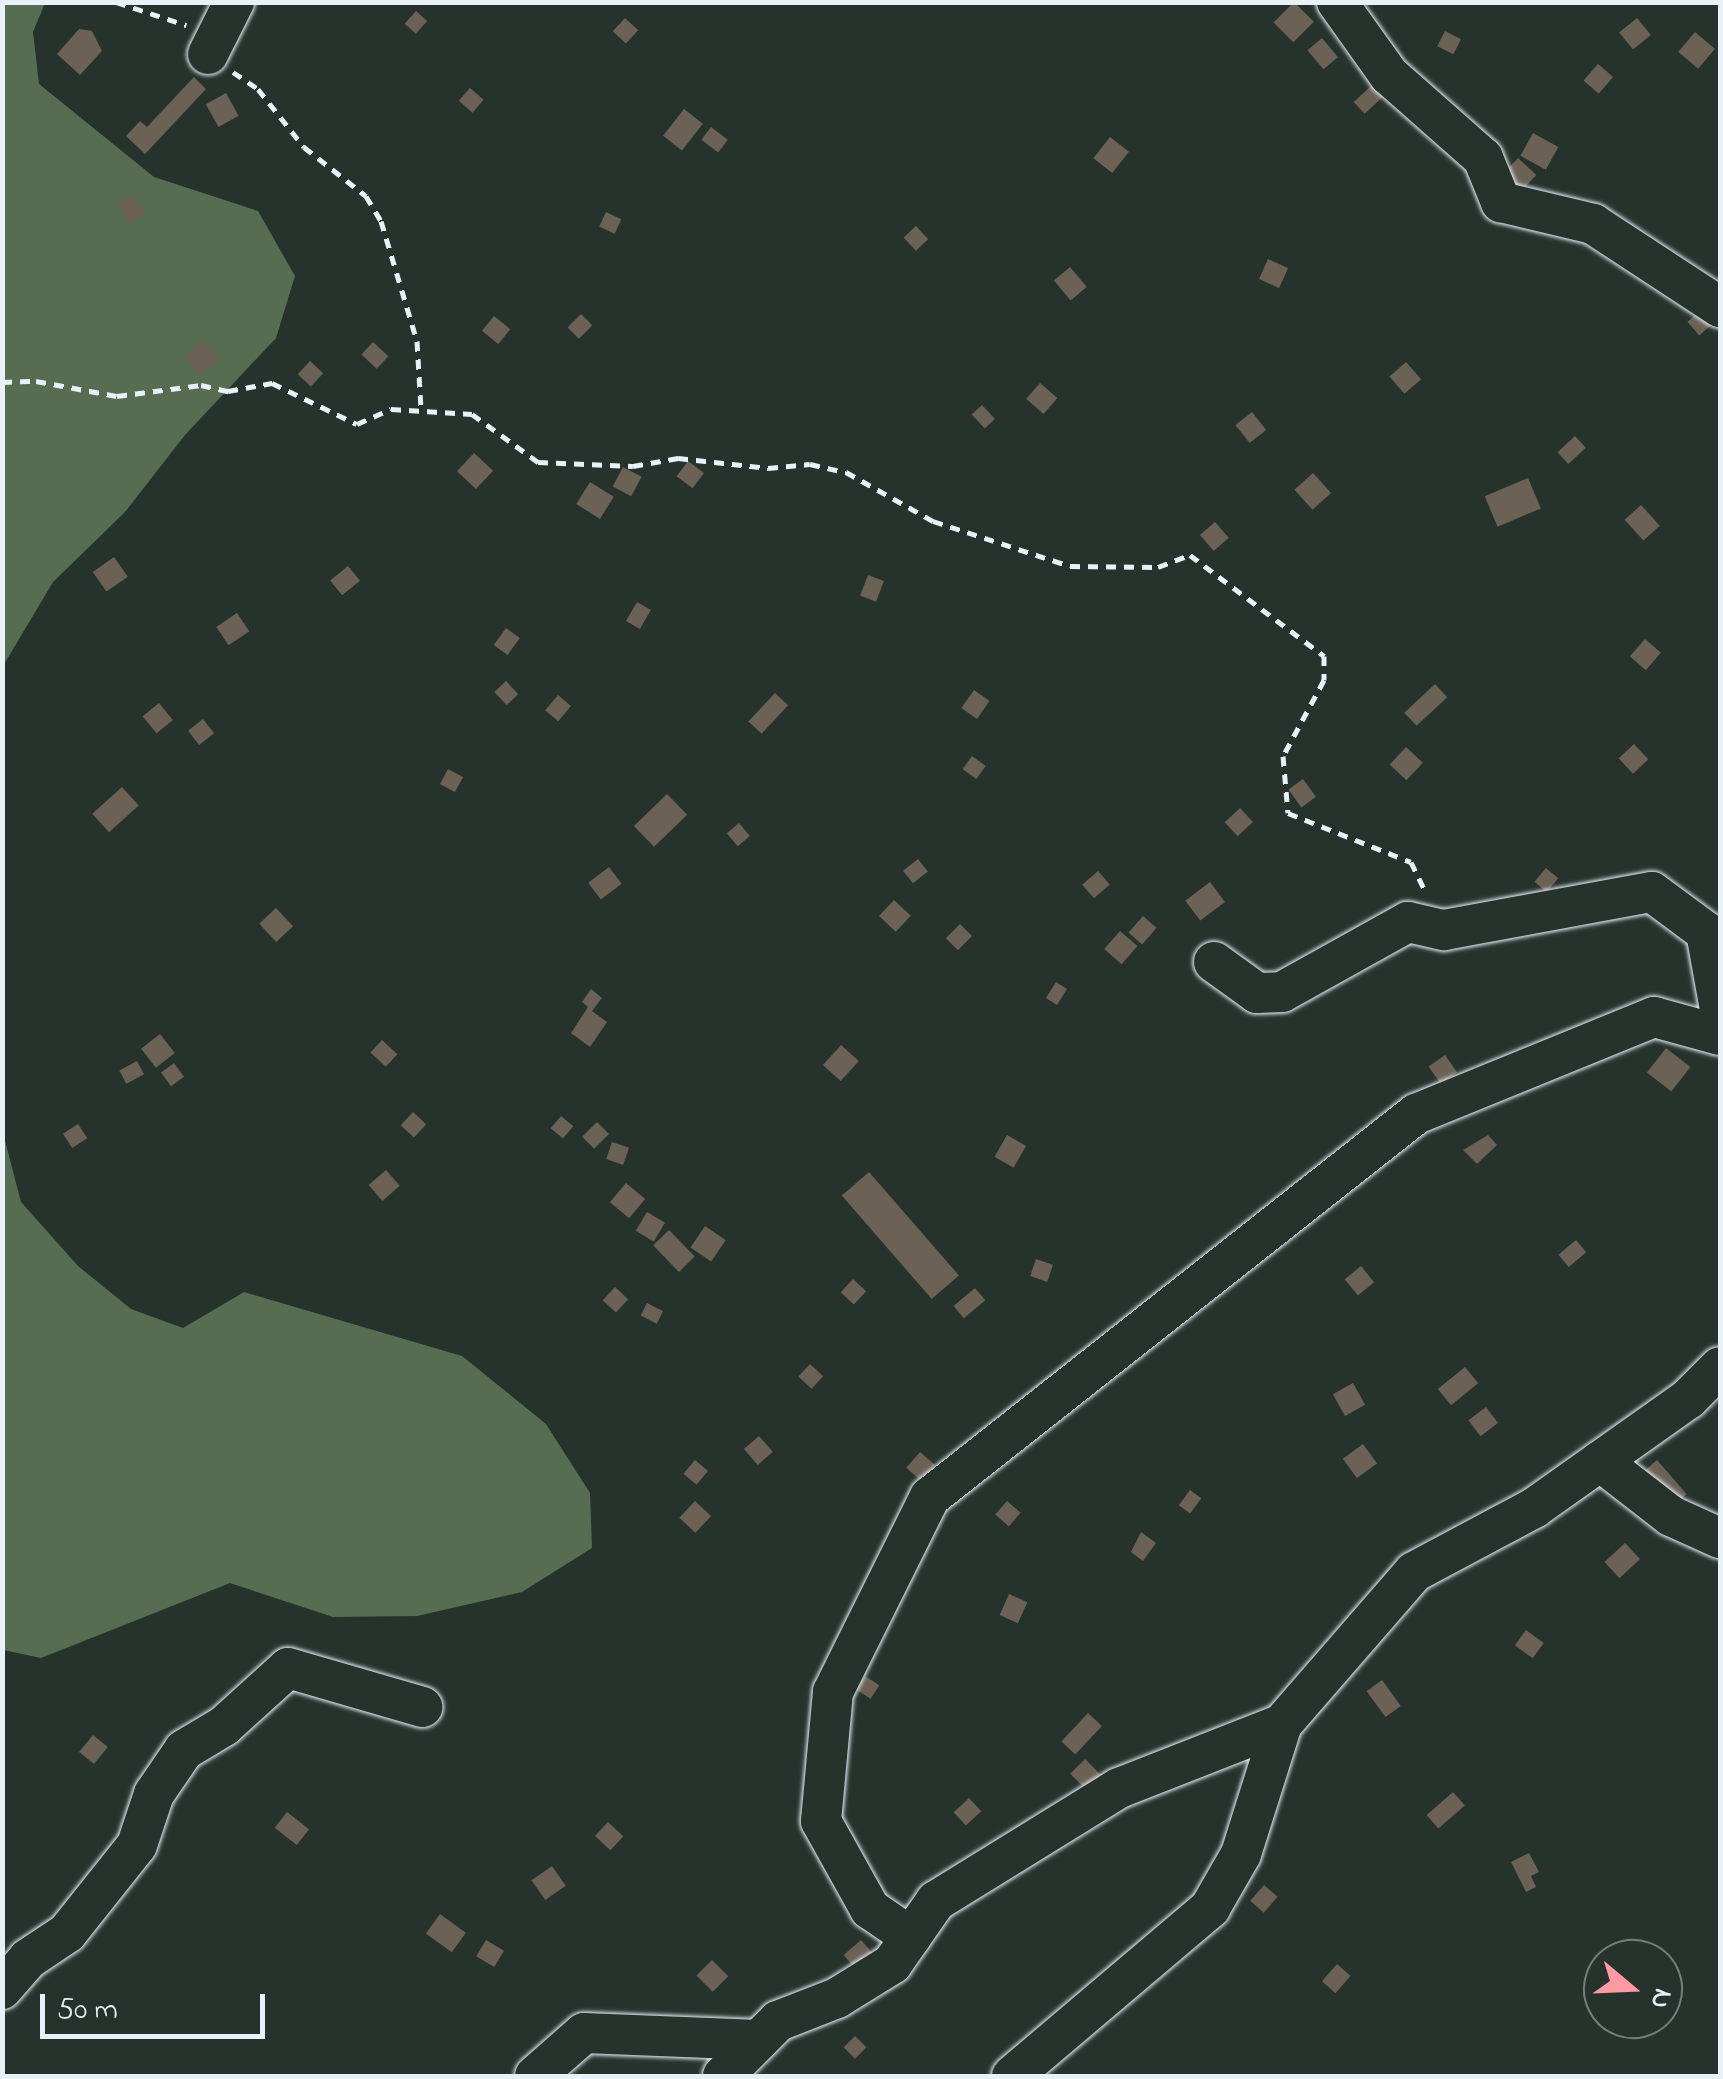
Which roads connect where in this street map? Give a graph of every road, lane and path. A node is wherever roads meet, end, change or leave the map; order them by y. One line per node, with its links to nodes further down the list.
1 (116, 2): 4 (path)
2 (234, 2): 4 (street)
3 (1336, 2): 5 (street)
4 (208, 54): 7 (path)
5 (1720, 307)
6 (2, 382): 7 (path)
7 (421, 409): 8 (path)
8 (1444, 930): 9 (street); 10 (street)
9 (1214, 962)
10 (1720, 1012): 11 (street)
11 (1720, 1035): 17 (street)
12 (1720, 1368): 13 (street)
13 (1600, 1462): 14 (street); 16 (street)
14 (1720, 1538)
15 (422, 1707): 18 (street)
16 (1282, 1724): 17 (street); 22 (street)
17 (911, 1937): 19 (street)
18 (2, 1989)
19 (759, 2040): 20 (street); 21 (street)
20 (534, 2076)
21 (723, 2076)
22 (1012, 2076)

